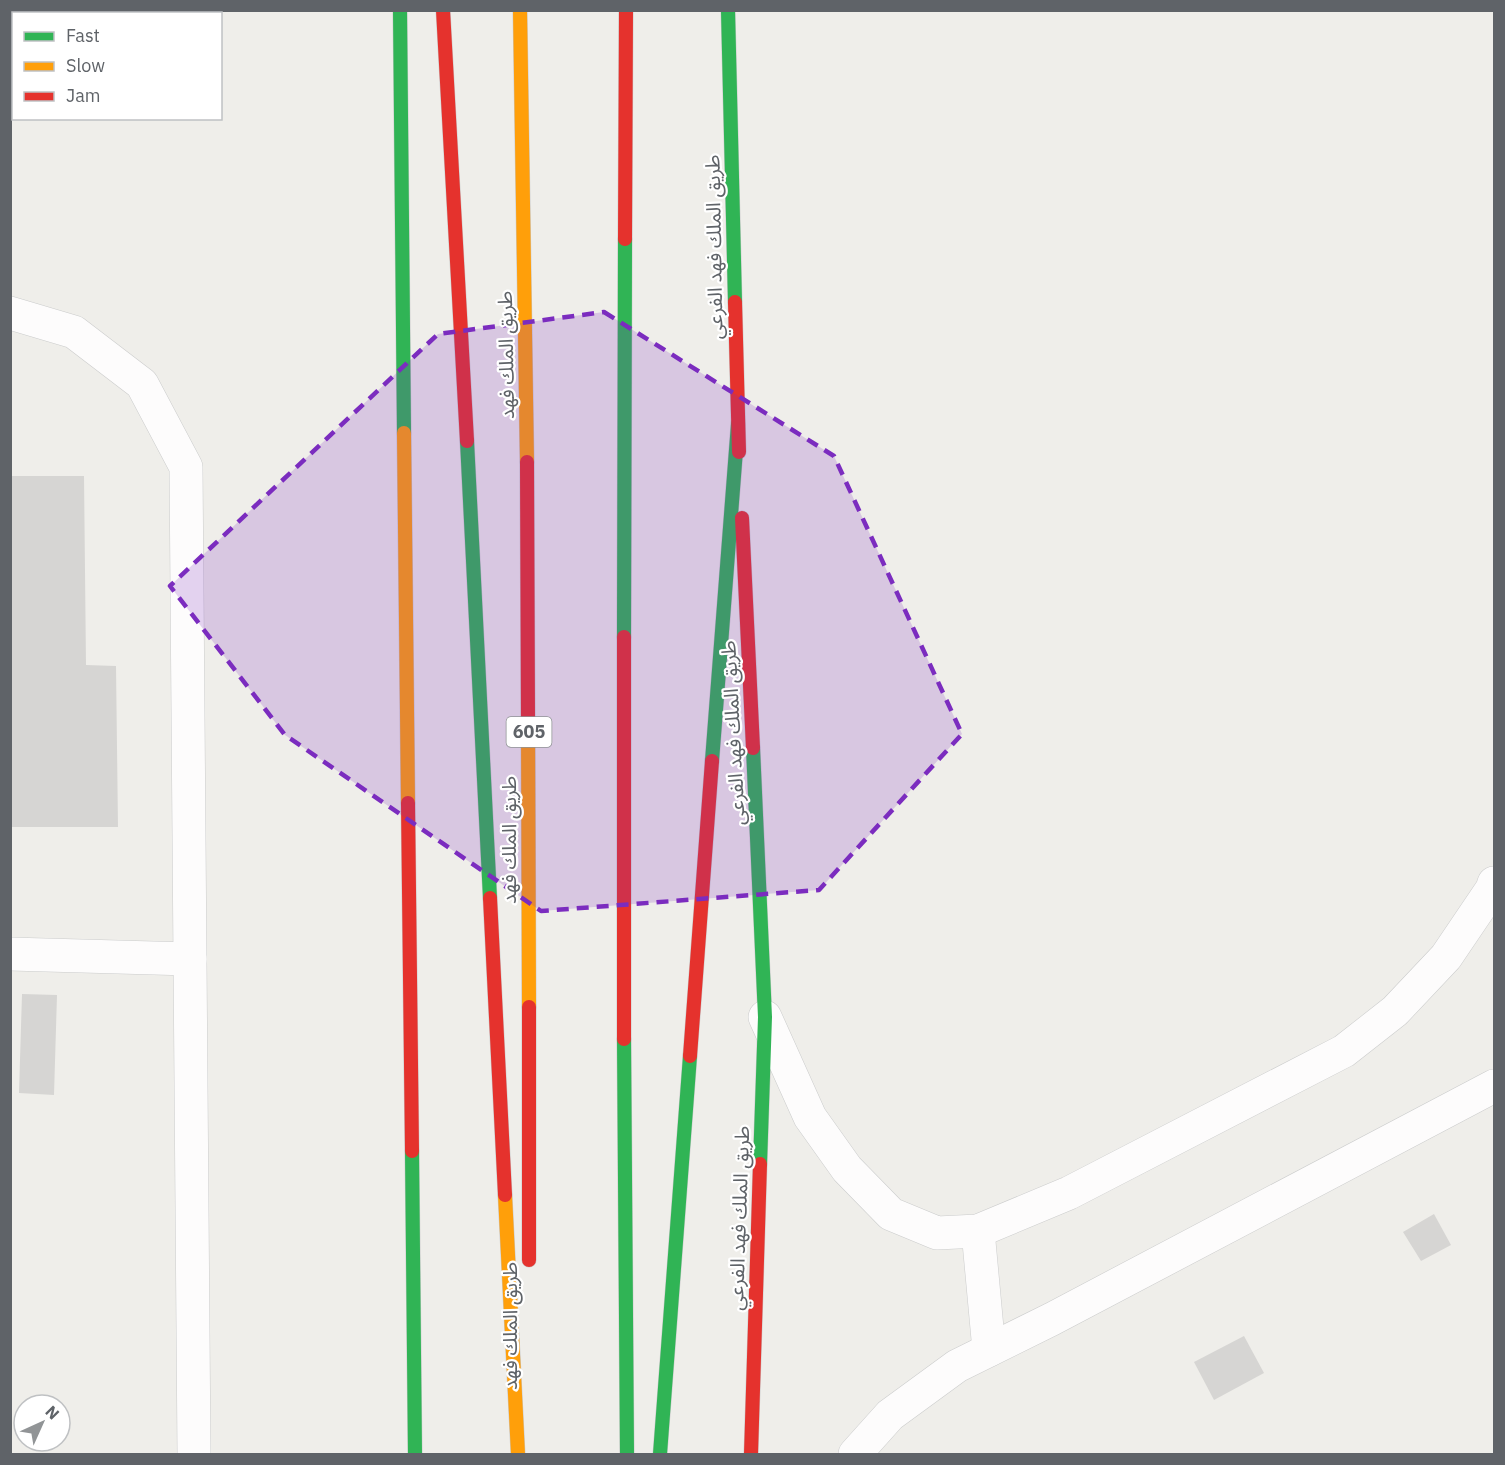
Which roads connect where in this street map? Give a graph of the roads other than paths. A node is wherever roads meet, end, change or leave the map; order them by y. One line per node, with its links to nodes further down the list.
1 (400, 10): 18 (main road)
2 (443, 10): 19 (main road)
3 (520, 10): 14 (main road, طريق الملك فهد / 605)
4 (626, 10): 21 (main road)
5 (728, 10): 7 (main road, طريق الملك فهد الفرعي)
6 (10, 314): 10 (street)
7 (738, 424): 11 (main road, طريق الملك فهد الفرعي); 22 (main road)
8 (1494, 883): 13 (street)
9 (10, 954): 10 (street)
10 (190, 959): 17 (street)
11 (765, 1017): 13 (street); 23 (main road, طريق الملك فهد الفرعي)
12 (1494, 1086): 15 (street)
13 (978, 1231): 15 (street)
14 (529, 1275)
15 (989, 1350): 24 (street)
16 (529, 1407): 20 (main road, طريق الملك فهد)
17 (194, 1455)
18 (416, 1455)
19 (518, 1455)
20 (529, 1455)
21 (627, 1455)
22 (660, 1455)
23 (751, 1455)
24 (855, 1455)

